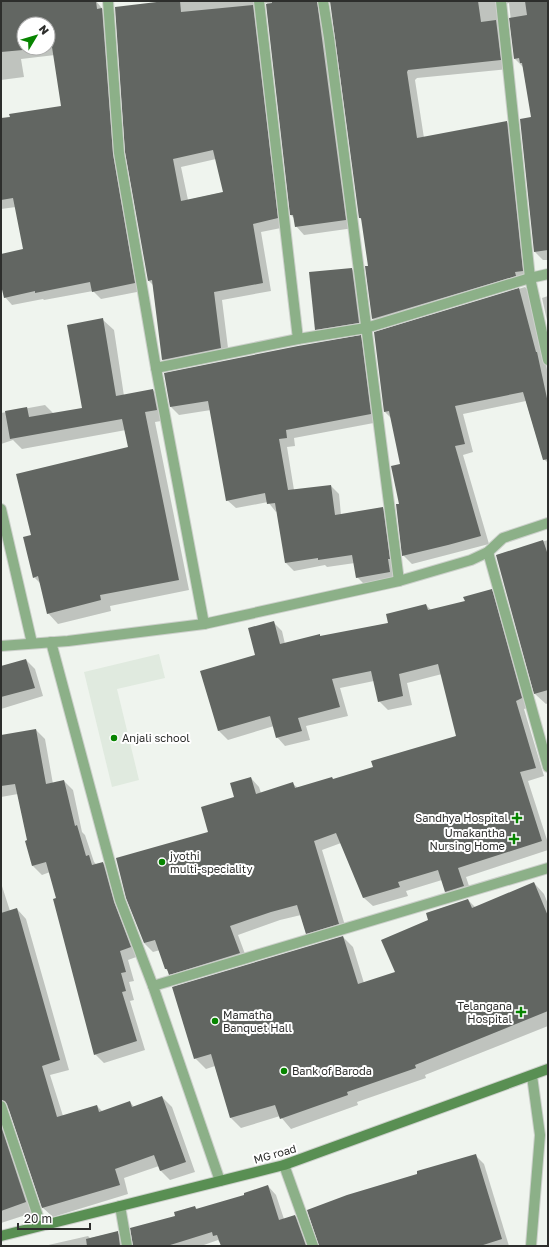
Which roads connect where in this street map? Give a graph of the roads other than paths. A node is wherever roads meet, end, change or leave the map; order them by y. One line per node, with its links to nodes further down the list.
1 (108, 1): 10 (street)
2 (259, 1): 8 (street)
3 (323, 1): 7 (street)
4 (501, 1): 6 (street)
5 (548, 274): 6 (street)
6 (530, 278): 7 (street); 9 (street)
7 (366, 328): 8 (street); 14 (street)
8 (298, 339): 10 (street)
9 (548, 360)
10 (156, 368): 15 (street)
11 (1, 509): 17 (street)
12 (548, 523): 13 (street)
13 (488, 552): 14 (street); 19 (street)
14 (399, 581): 15 (street)
15 (204, 624): 16 (street)
16 (51, 642): 17 (street); 21 (street)
17 (32, 643): 18 (street)
18 (1, 646)
19 (548, 767)
20 (548, 868): 21 (street)
21 (154, 986): 26 (street)
22 (548, 1070): 23 (main road, MG road)
23 (532, 1076): 25 (main road, MG road); 32 (street)
24 (1, 1106): 28 (street)
25 (284, 1165): 26 (main road, MG road); 31 (street)
26 (220, 1181): 27 (main road, MG road)
27 (120, 1206): 28 (main road, MG road); 30 (street)
28 (41, 1226): 29 (main road, MG road)
29 (1, 1236)
30 (128, 1246)
31 (313, 1246)
32 (531, 1246)

